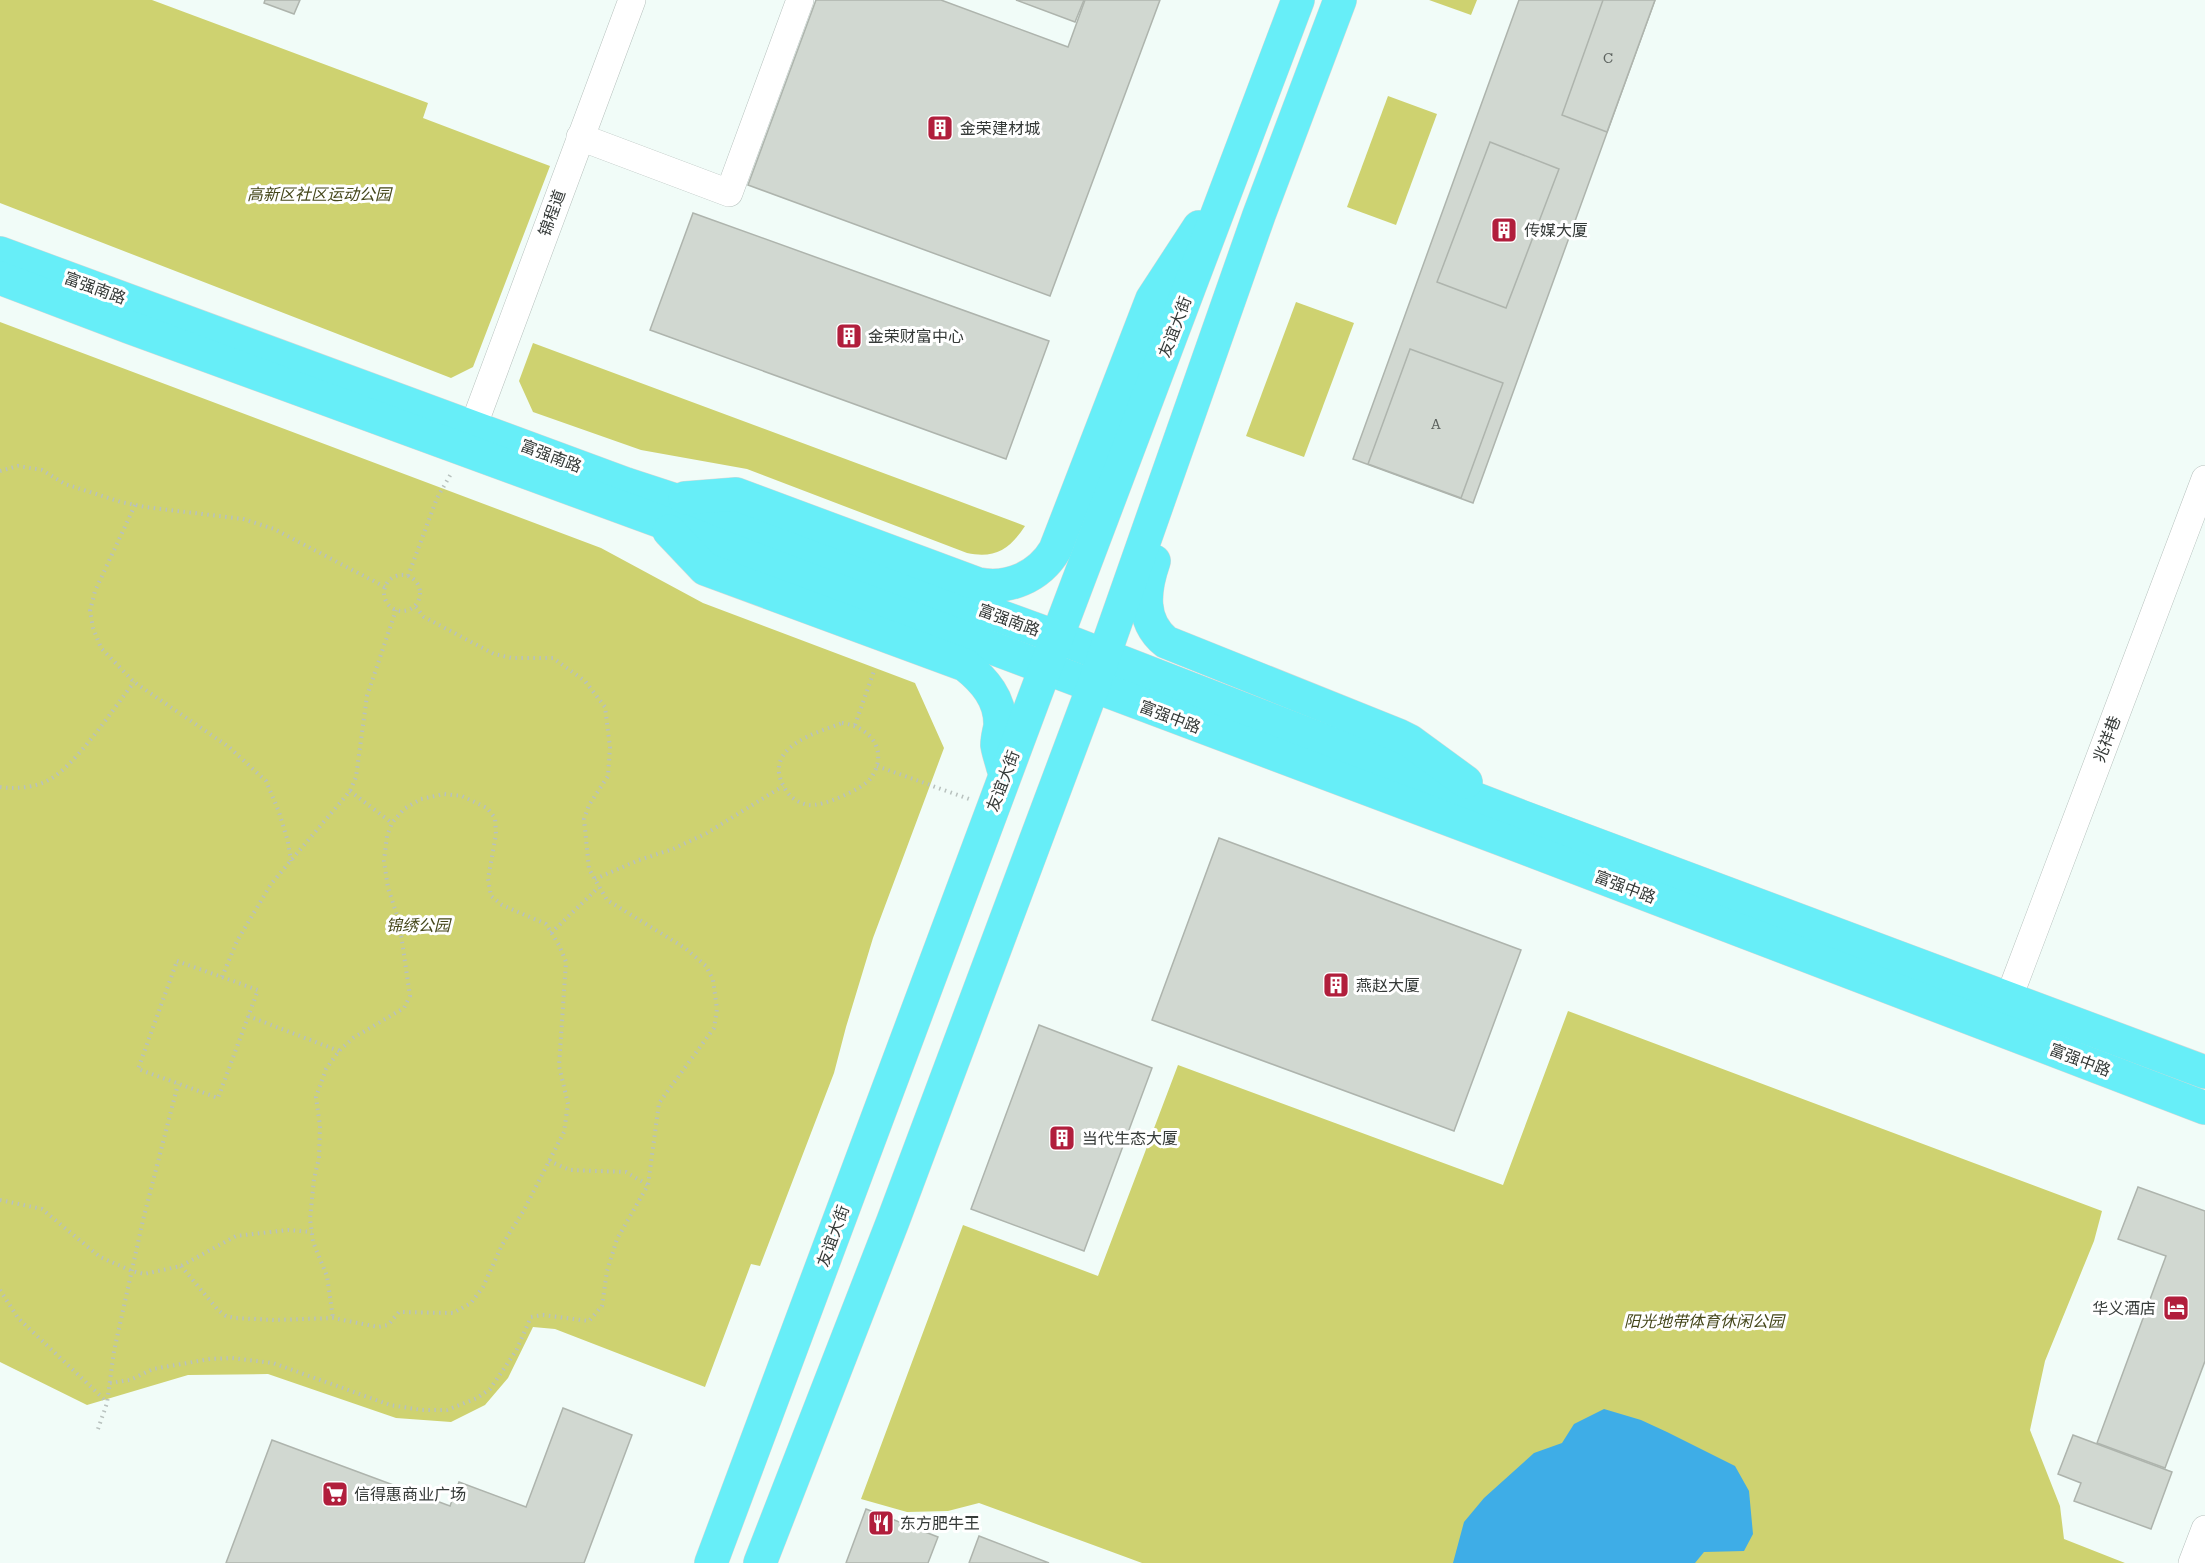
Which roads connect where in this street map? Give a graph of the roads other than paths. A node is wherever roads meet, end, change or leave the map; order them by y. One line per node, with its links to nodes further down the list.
1 (632, 0): 5 (street, 锦程道)
2 (801, 0): 5 (street)
3 (1298, 0): 6 (main road, 友谊大街)
4 (1341, 0): 7 (main road)
5 (580, 137): 10 (street, 锦程道)
6 (1234, 172): 12 (main road); 13 (main road, 友谊大街)
7 (1259, 215): 14 (main road); 18 (main road)
8 (0, 253): 10 (main road, 富强南路)
9 (0, 278): 10 (main road, 富强南路)
10 (469, 439): 12 (main road, 富强南路)
11 (2205, 479): 19 (street, 兆祥巷)
12 (664, 510): 13 (main road, 富强南路); 15 (main road, 富强南路); 17 (main road)
13 (1057, 637): 14 (main road, 富强南路); 15 (main road, 友谊大街)
14 (1104, 655): 16 (main road); 18 (main road, 富强中路)
15 (1045, 669): 16 (main road, 富强中路); 17 (main road, 友谊大街)
16 (1092, 687): 21 (main road, 富强中路); 24 (main road)
17 (1005, 777): 23 (main road, 友谊大街)
18 (1520, 816): 19 (main road, 富强中路)
19 (2008, 1000): 20 (main road, 富强中路)
20 (2205, 1072)
21 (2205, 1108)
22 (2205, 1529): 25 (street)
23 (711, 1563)
24 (760, 1563)
25 (2192, 1563)

